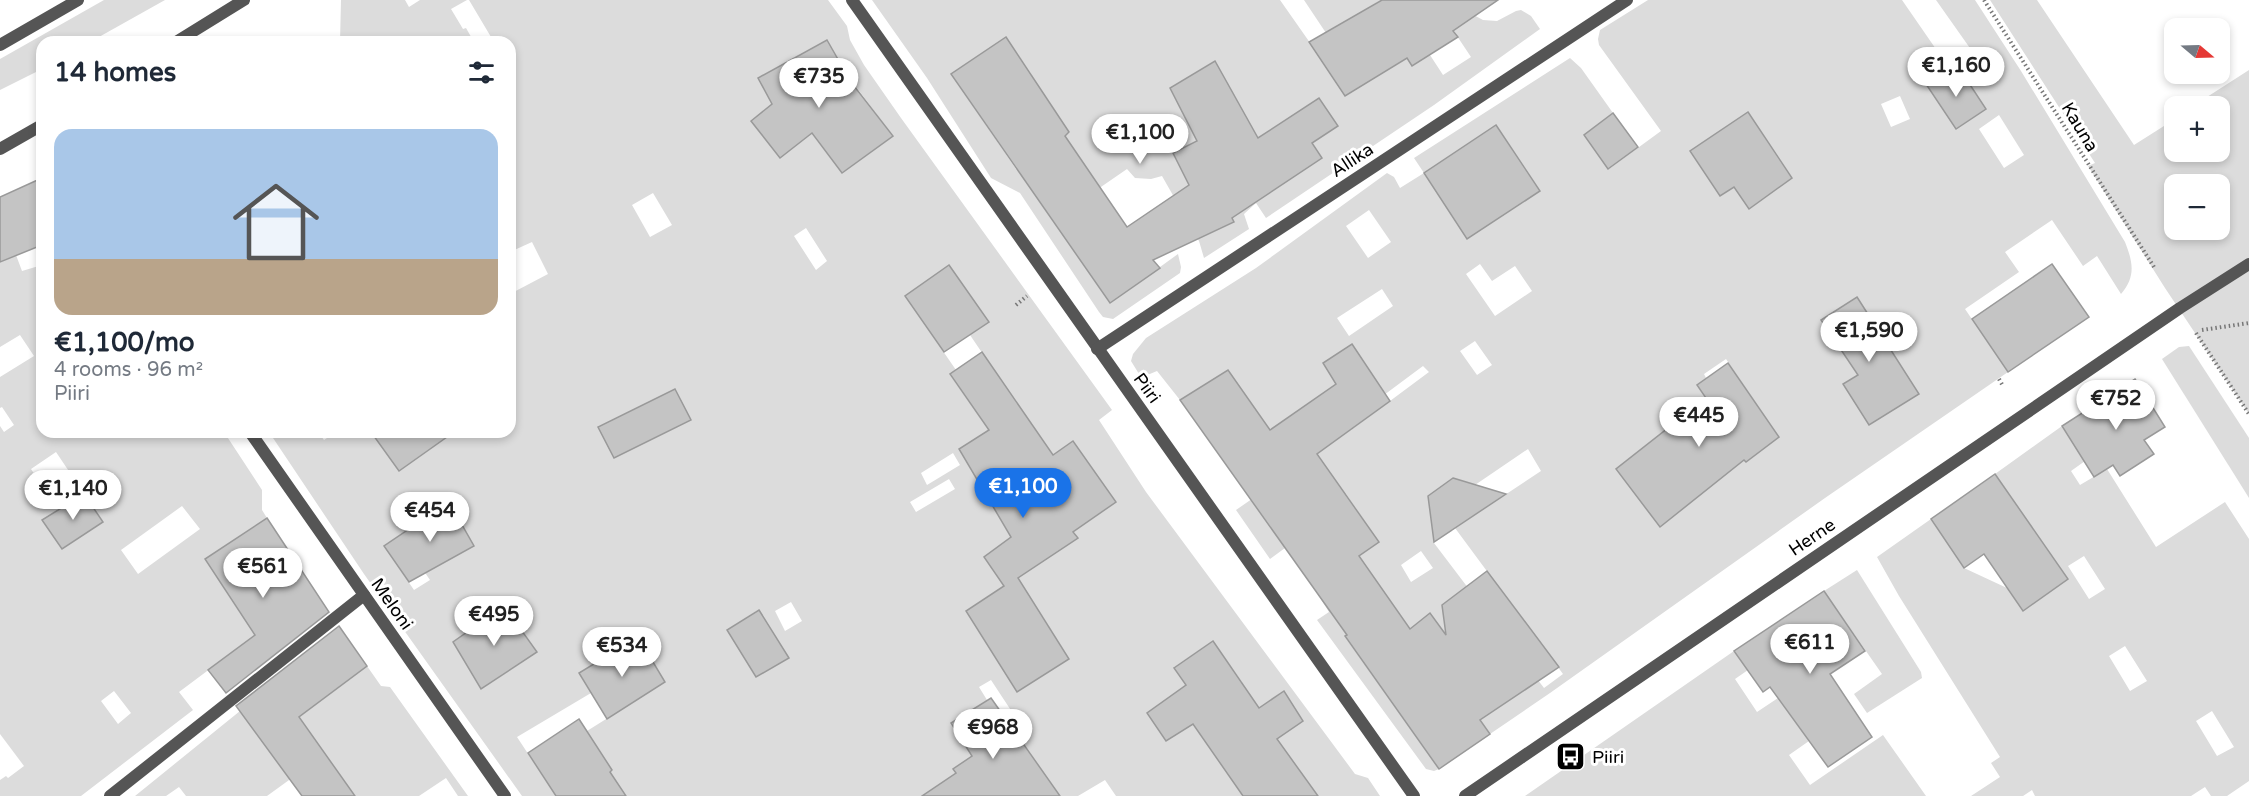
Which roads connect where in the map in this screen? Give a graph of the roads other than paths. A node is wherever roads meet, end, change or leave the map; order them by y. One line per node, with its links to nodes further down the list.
1 (78, 0): 6 (street)
2 (244, 0): 5 (street)
3 (852, 0): 10 (street, Piiri)
4 (1627, 0): 10 (street, Allika)
5 (186, 36)
6 (0, 45)
7 (36, 131): 8 (street)
8 (0, 148)
9 (2249, 264): 16 (street, Herne)
10 (1097, 349): 15 (street, Piiri)
11 (254, 438): 12 (street, Meloni)
12 (364, 595): 13 (street); 14 (street, Meloni)
13 (110, 796)
14 (505, 796)
15 (1414, 796)
16 (1465, 796)

